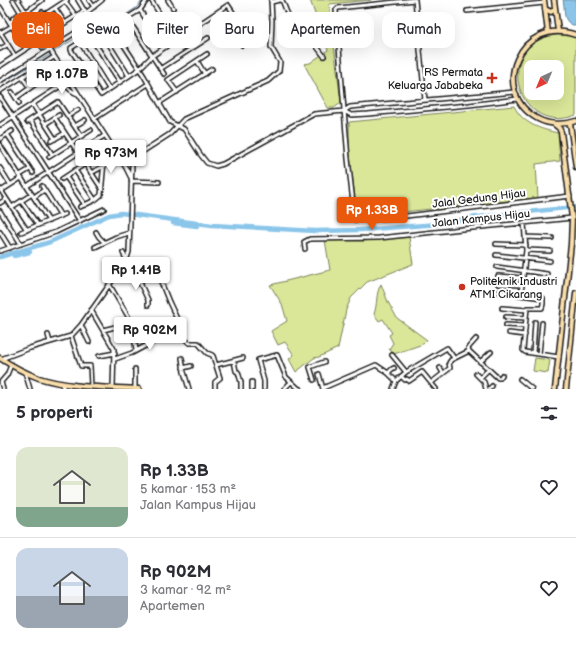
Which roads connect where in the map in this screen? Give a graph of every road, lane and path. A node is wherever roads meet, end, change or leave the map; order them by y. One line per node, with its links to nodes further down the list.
1 (14, 0): 26 (street)
2 (18, 0): 22 (street)
3 (42, 0): 22 (street)
4 (66, 0): 18 (street); 29 (street)
5 (78, 0): 30 (street)
6 (89, 0): 17 (street)
7 (102, 0): 17 (street)
8 (147, 0): 23 (street)
9 (151, 0): 31 (street)
10 (168, 0): 19 (street)
11 (281, 0): 14 (street); 62 (street)
12 (415, 0): 89 (street); 95 (street)
13 (554, 0): 21 (main road)
14 (271, 1): 108 (street)
15 (544, 1): 20 (main road); 25 (street)
16 (0, 7): 33 (street)
17 (94, 7): 30 (street)
18 (55, 8): 28 (street); 39 (street)
19 (173, 8)
20 (545, 9): 21 (main road); 43 (main road)
21 (555, 9): 41 (main road)
22 (27, 10): 27 (street)
23 (140, 10): 32 (street); 34 (street)
24 (219, 11): 24 (street); 37 (street)
25 (467, 11)
26 (20, 12)
27 (24, 12)
28 (49, 12)
29 (74, 12)
30 (85, 12)
31 (158, 12)
32 (142, 13)
33 (4, 14): 35 (street); 38 (street)
34 (134, 14)
35 (0, 17)
36 (72, 19): 39 (street)
37 (202, 22)
38 (10, 23): 42 (street); 57 (street)
39 (65, 23)
40 (134, 29): 61 (street)
41 (558, 31): 43 (main road); 44 (main road)
42 (0, 33): 47 (street)
43 (548, 33): 85 (main road)
44 (576, 35)
45 (72, 37): 58 (street)
46 (208, 38): 67 (street)
47 (7, 45): 56 (street); 60 (street)
48 (72, 47): 81 (street)
49 (43, 48): 58 (street)
50 (48, 48): 58 (street)
51 (84, 48): 81 (street)
52 (98, 48): 76 (street)
53 (112, 48): 72 (street)
54 (126, 48): 66 (street)
55 (164, 48): 61 (street)
56 (0, 49)
57 (26, 49): 60 (street)
58 (51, 53): 65 (street); 73 (street); 75 (street)
59 (207, 54): 63 (street)
60 (15, 56): 64 (street)
61 (152, 56): 66 (street); 67 (street)
62 (324, 56)
63 (197, 61): 71 (street); 84 (street)
64 (0, 66)
65 (62, 69): 77 (street); 86 (street)
66 (139, 69): 72 (street); 79 (street)
67 (160, 69): 70 (street)
68 (212, 69): 71 (street)
69 (40, 72): 74 (street)
70 (164, 74)
71 (205, 74): 84 (street)
72 (130, 76): 76 (street)
73 (22, 77): 80 (street); 82 (street)
74 (44, 78): 78 (street); 80 (street)
75 (0, 81)
76 (120, 82): 81 (street)
77 (65, 83): 86 (street); 98 (street)
78 (48, 84)
79 (148, 84): 92 (street); 102 (street)
80 (30, 88): 88 (street)
81 (109, 89)
82 (0, 91)
83 (12, 92): 88 (street)
84 (177, 92): 92 (street)
85 (515, 92): 89 (street); 90 (main road)
86 (78, 94): 102 (street)
87 (0, 97): 98 (street)
88 (16, 98): 91 (street)
89 (425, 100): 95 (street)
90 (518, 100): 95 (street); 106 (main road)
91 (19, 103)
92 (159, 104): 108 (street)
93 (33, 105): 96 (street)
94 (78, 110): 99 (street)
95 (344, 111): 108 (street); 145 (street, Jalal Gedung Hijau)
96 (39, 114): 99 (street); 105 (street); 121 (street)
97 (59, 115): 100 (street)
98 (13, 116): 107 (street); 130 (street)
99 (68, 116): 109 (street)
100 (55, 118): 105 (street); 112 (street)
101 (84, 120): 109 (street)
102 (94, 120): 115 (street)
103 (576, 121): 104 (main road)
104 (570, 123): 106 (main road); 126 (main road)
105 (45, 124): 112 (street)
106 (554, 124): 145 (main road)
107 (0, 125)
108 (178, 125): 136 (street)
109 (75, 126): 114 (street)
110 (91, 130): 114 (street)
111 (12, 131): 113 (street)
112 (65, 133): 117 (street)
113 (8, 134): 116 (street); 128 (street)
114 (81, 136): 117 (street)
115 (104, 136): 120 (street); 136 (street)
116 (0, 139)
117 (71, 143): 120 (street); 121 (street)
118 (0, 145): 133 (street)
119 (97, 150): 122 (street)
120 (78, 153): 124 (street); 130 (street)
121 (52, 154): 123 (street)
122 (100, 154): 124 (street); 125 (street)
123 (49, 157)
124 (85, 164): 129 (street); 132 (street)
125 (104, 166): 132 (street); 141 (street)
126 (576, 167)
127 (0, 168): 138 (street)
128 (30, 169): 131 (street); 133 (street)
129 (75, 170): 134 (street); 147 (street)
130 (49, 172): 139 (street); 159 (street)
131 (33, 173)
132 (91, 174): 141 (street)
133 (20, 176): 138 (street); 139 (street)
134 (66, 176): 135 (street); 150 (street)
135 (62, 179)
136 (131, 180): 137 (street); 166 (street)
137 (159, 182)
138 (10, 184): 142 (street)
139 (27, 186): 144 (street)
140 (42, 186): 143 (street)
141 (102, 189): 147 (street)
142 (0, 190): 146 (street)
143 (44, 190): 144 (street); 156 (street)
144 (33, 196): 148 (street); 158 (street)
145 (570, 197): 157 (main road)
146 (6, 199): 149 (street); 151 (street)
147 (95, 200): 150 (street)
148 (21, 201): 151 (street); 161 (street)
149 (0, 203)
150 (85, 205): 152 (street)
151 (12, 207): 162 (street)
152 (80, 207)
153 (104, 209): 159 (street)
154 (0, 211): 171 (street)
155 (65, 214): 156 (street)
156 (61, 216): 158 (street)
157 (572, 218): 160 (street, Jalan Kampus Hijau); 226 (main road)
158 (49, 221): 161 (street)
159 (80, 221): 171 (street)
160 (524, 223): 168 (street); 176 (street, Jalan Kampus Hijau)
161 (38, 226): 162 (street)
162 (27, 230): 164 (street)
163 (0, 232): 167 (street)
164 (22, 232)
165 (96, 232): 170 (street)
166 (130, 233): 170 (street); 183 (street)
167 (1, 237): 175 (street)
168 (525, 237): 169 (street); 173 (street)
169 (552, 238)
170 (104, 242): 174 (street)
171 (21, 244): 175 (street)
172 (496, 244): 173 (street)
173 (526, 245): 177 (street)
174 (95, 247)
175 (10, 248): 178 (street)
176 (304, 250)
177 (526, 250): 179 (street); 182 (street)
178 (0, 251)
179 (550, 251)
180 (123, 253): 183 (street)
181 (496, 255): 182 (street)
182 (525, 258): 184 (street); 186 (street)
183 (126, 261): 188 (street); 191 (street)
184 (550, 261)
185 (496, 267): 186 (street)
186 (524, 272): 187 (street); 190 (street)
187 (547, 274)
188 (141, 275): 197 (street); 209 (street)
189 (498, 276): 190 (street)
190 (523, 278): 193 (street)
191 (110, 284): 199 (street); 218 (street)
192 (498, 284): 193 (street)
193 (522, 285): 196 (street)
194 (498, 292): 196 (street)
195 (576, 293): 281 (main road)
196 (521, 294): 200 (street)
197 (148, 305)
198 (502, 308): 200 (street)
199 (91, 310): 205 (street); 210 (street)
200 (527, 310): 202 (street)
201 (506, 317): 202 (street)
202 (526, 318): 208 (street)
203 (535, 322): 222 (street)
204 (542, 323): 223 (street)
205 (80, 325): 214 (street); 217 (street)
206 (506, 325): 208 (street)
207 (115, 326): 210 (street)
208 (526, 326): 213 (street)
209 (179, 328): 218 (street); 236 (street)
210 (102, 330): 221 (street)
211 (509, 333): 213 (street)
212 (48, 334): 216 (street)
213 (525, 335): 222 (street)
214 (71, 336): 216 (street); 258 (street)
215 (476, 339): 219 (street)
216 (50, 342): 230 (street)
217 (89, 342)
218 (136, 350): 231 (street)
219 (469, 351): 229 (street); 234 (street)
220 (490, 352): 234 (street)
221 (114, 353): 225 (street); 231 (street)
222 (533, 353): 223 (street)
223 (539, 354): 226 (street)
224 (392, 355): 244 (street)
225 (99, 356)
226 (558, 357): 280 (main road)
227 (182, 358): 238 (street)
228 (243, 358): 232 (street)
229 (454, 358): 244 (street); 246 (street)
230 (0, 359): 235 (main road)
231 (114, 359): 260 (street)
232 (234, 361): 236 (street); 272 (street)
233 (324, 362): 263 (street)
234 (480, 362): 242 (street)
235 (11, 365): 243 (main road); 253 (street)
236 (216, 365): 271 (street)
237 (191, 366): 238 (street)
238 (183, 368): 270 (street)
239 (394, 368): 245 (street)
240 (440, 368): 246 (street)
241 (135, 369): 268 (street)
242 (488, 370): 248 (street); 250 (street)
243 (25, 372): 256 (main road); 266 (street)
244 (406, 372): 249 (street)
245 (388, 373): 252 (street); 263 (street)
246 (443, 373): 257 (street)
247 (476, 374): 250 (street)
248 (502, 374)
249 (401, 376): 252 (street); 257 (street)
250 (480, 378): 264 (street)
251 (520, 379): 279 (street)
252 (396, 381): 277 (street)
253 (1, 382): 265 (street)
254 (252, 382): 273 (street)
255 (291, 382): 274 (street); 275 (street); 276 (street)
256 (61, 383): 259 (main road); 267 (street)
257 (431, 383): 278 (street)
258 (91, 386): 259 (main road); 261 (main road)
259 (83, 387)
260 (113, 387): 261 (main road); 262 (main road)
261 (105, 388)
262 (121, 388): 268 (main road)
263 (323, 388)
264 (489, 388)
265 (2, 389)
266 (30, 389)
267 (64, 389)
268 (135, 389): 269 (main road)
269 (139, 389)
270 (189, 389)
271 (215, 389)
272 (241, 389)
273 (252, 389)
274 (264, 389)
275 (284, 389)
276 (300, 389)
277 (393, 389)
278 (436, 389)
279 (532, 389)
280 (555, 389)
281 (566, 389)

